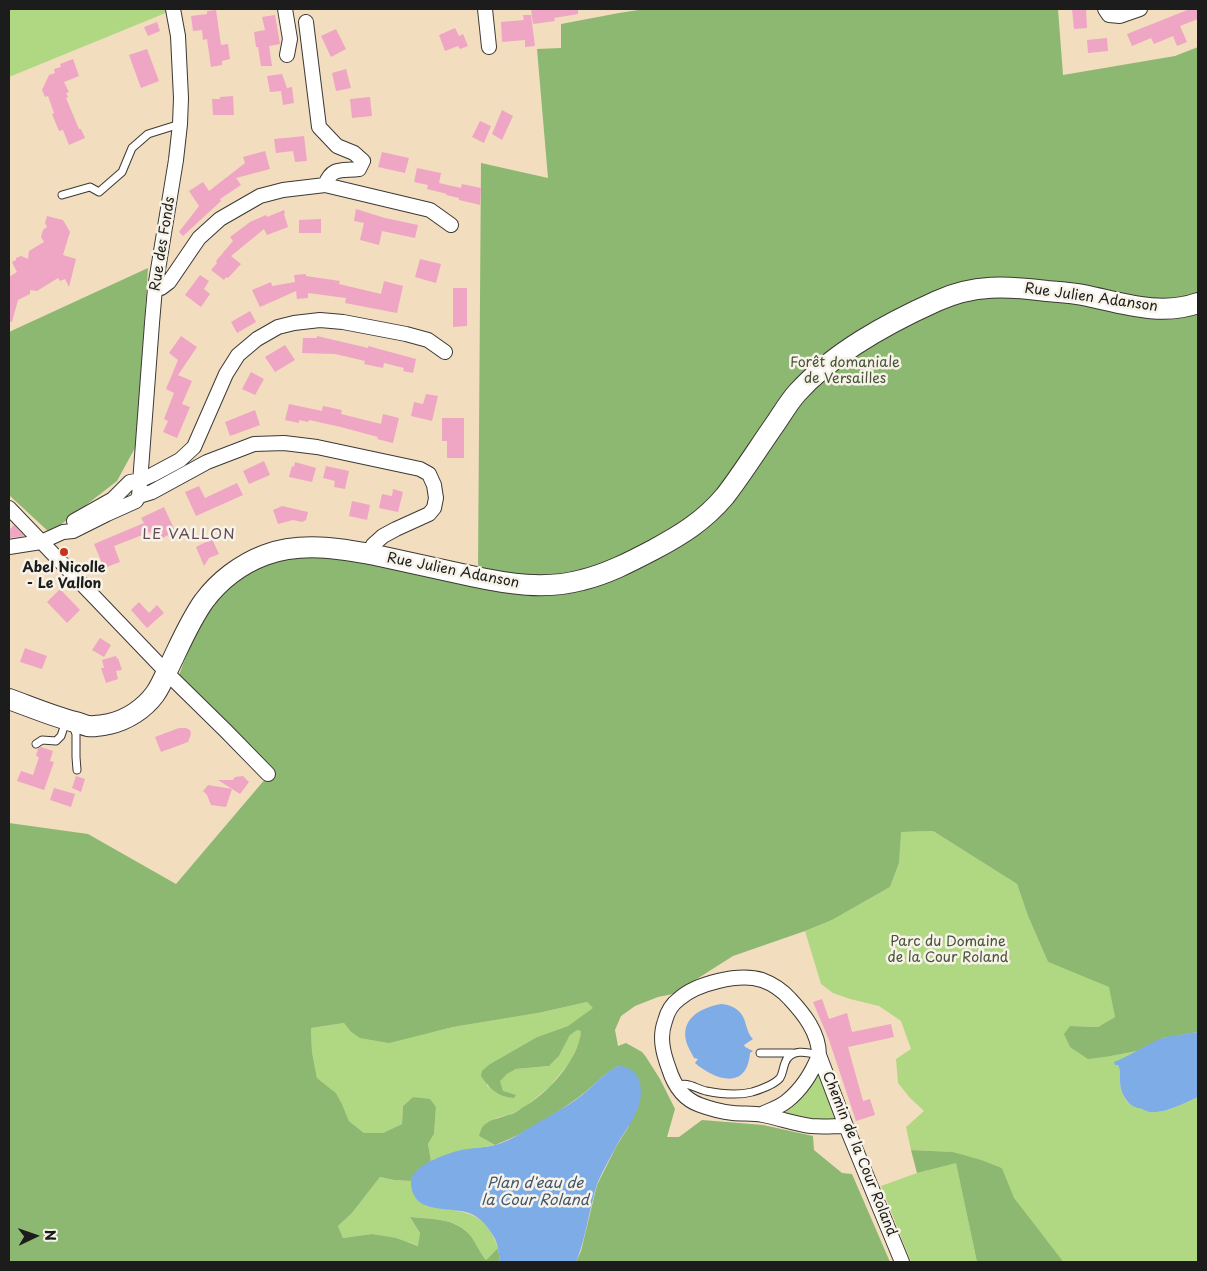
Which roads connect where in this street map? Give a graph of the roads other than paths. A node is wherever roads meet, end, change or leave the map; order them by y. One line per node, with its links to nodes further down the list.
1 (173, 9): 9 (street, Rue des Fonds)
2 (285, 9): 8 (street)
3 (485, 9): 7 (street)
4 (1105, 9): 5 (street)
5 (1140, 9)
6 (306, 22): 10 (street)
7 (489, 47)
8 (287, 55)
9 (180, 124): 11 (lane); 13 (street, Rue des Fonds)
10 (325, 185): 12 (street); 13 (street)
11 (62, 195)
12 (451, 225)
13 (156, 288): 16 (street, Rue des Fonds)
14 (1198, 304): 22 (main road, Rue Julien Adanson)
15 (445, 352): 16 (street)
16 (141, 480): 17 (street, Rue des Fonds); 19 (street)
17 (139, 496): 19 (street); 22 (street)
18 (9, 508): 20 (street)
19 (63, 532): 20 (street)
20 (41, 542): 21 (street); 23 (street)
21 (9, 547)
22 (370, 554): 23 (main road, Rue Julien Adanson)
23 (166, 673): 25 (main road, Rue Julien Adanson); 28 (street)
24 (9, 699): 25 (main road, Rue Julien Adanson)
25 (66, 719): 26 (lane); 27 (lane)
26 (36, 744)
27 (78, 770)
28 (268, 774)
29 (819, 1049): 30 (lane); 32 (street); 33 (street); 34 (street, Chemin de la Cour Roland)
30 (794, 1053): 31 (lane); 32 (lane)
31 (760, 1054)
32 (676, 1086): 33 (street)
33 (762, 1114): 34 (street)
34 (846, 1126): 35 (street, Chemin de la Cour Roland)
35 (902, 1262)

